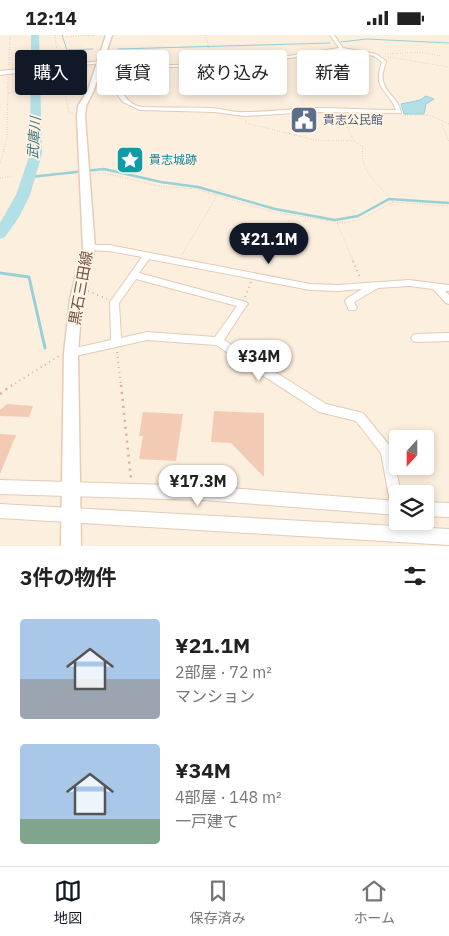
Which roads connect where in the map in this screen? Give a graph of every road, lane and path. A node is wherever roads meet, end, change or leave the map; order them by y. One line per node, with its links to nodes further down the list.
1 (10, 35): 17 (path)
2 (55, 35): 9 (path)
3 (94, 35): 7 (path)
4 (109, 35): 10 (main road, 黒石三田線)
5 (206, 35): 11 (path)
6 (332, 35): 8 (street)
7 (66, 37)
8 (342, 49): 12 (street); 14 (street)
9 (57, 50)
10 (105, 50)
11 (209, 50)
12 (375, 55): 13 (path); 15 (path); 25 (street)
13 (442, 56)
14 (287, 58)
15 (449, 67)
16 (15, 71): 17 (street)
17 (8, 72): 18 (street); 22 (path)
18 (0, 73)
19 (97, 74): 20 (main road, 黒石三田線)
20 (95, 79): 26 (street); 27 (main road, 黒石三田線)
21 (15, 92): 22 (path)
22 (8, 93): 32 (path)
23 (65, 95): 27 (path)
24 (340, 112): 25 (street); 26 (street); 30 (path)
25 (398, 112): 28 (path)
26 (244, 114): 30 (path)
27 (80, 117): 33 (main road, 黒石三田線)
28 (443, 123): 29 (path); 31 (path)
29 (449, 124)
30 (354, 141): 38 (path)
31 (449, 142)
32 (0, 164)
33 (85, 173): 37 (path); 41 (main road, 黒石三田線)
34 (12, 176): 35 (path)
35 (0, 178)
36 (220, 190): 37 (path)
37 (217, 195): 40 (path); 43 (path)
38 (393, 202): 39 (path); 40 (path)
39 (449, 207)
40 (337, 223): 46 (path)
41 (89, 248): 42 (street); 48 (main road, 黒石三田線)
42 (147, 256): 43 (street); 45 (street)
43 (179, 261): 44 (street)
44 (254, 274): 46 (street); 53 (path)
45 (134, 275): 52 (street); 53 (street)
46 (363, 285): 47 (street)
47 (377, 285): 49 (street); 54 (street)
48 (79, 287): 52 (path); 59 (main road, 黒石三田線)
49 (436, 287): 50 (street); 51 (street)
50 (449, 288)
51 (449, 301)
52 (114, 302): 58 (street)
53 (243, 304): 57 (street)
54 (352, 307)
55 (449, 337): 56 (street)
56 (416, 338)
57 (218, 341): 58 (street); 61 (street)
58 (116, 342): 59 (street); 64 (path)
59 (71, 353): 60 (path); 63 (main road, 黒石三田線)
60 (0, 394)
61 (393, 485)
62 (0, 487): 63 (street)
63 (70, 489): 64 (street); 69 (main road, 黒石三田線)
64 (132, 490): 65 (street)
65 (389, 507)
66 (434, 509): 67 (street)
67 (449, 510)
68 (0, 511): 69 (street)
69 (72, 516): 70 (street); 71 (main road, 黒石三田線)
70 (449, 537)
71 (71, 546)

